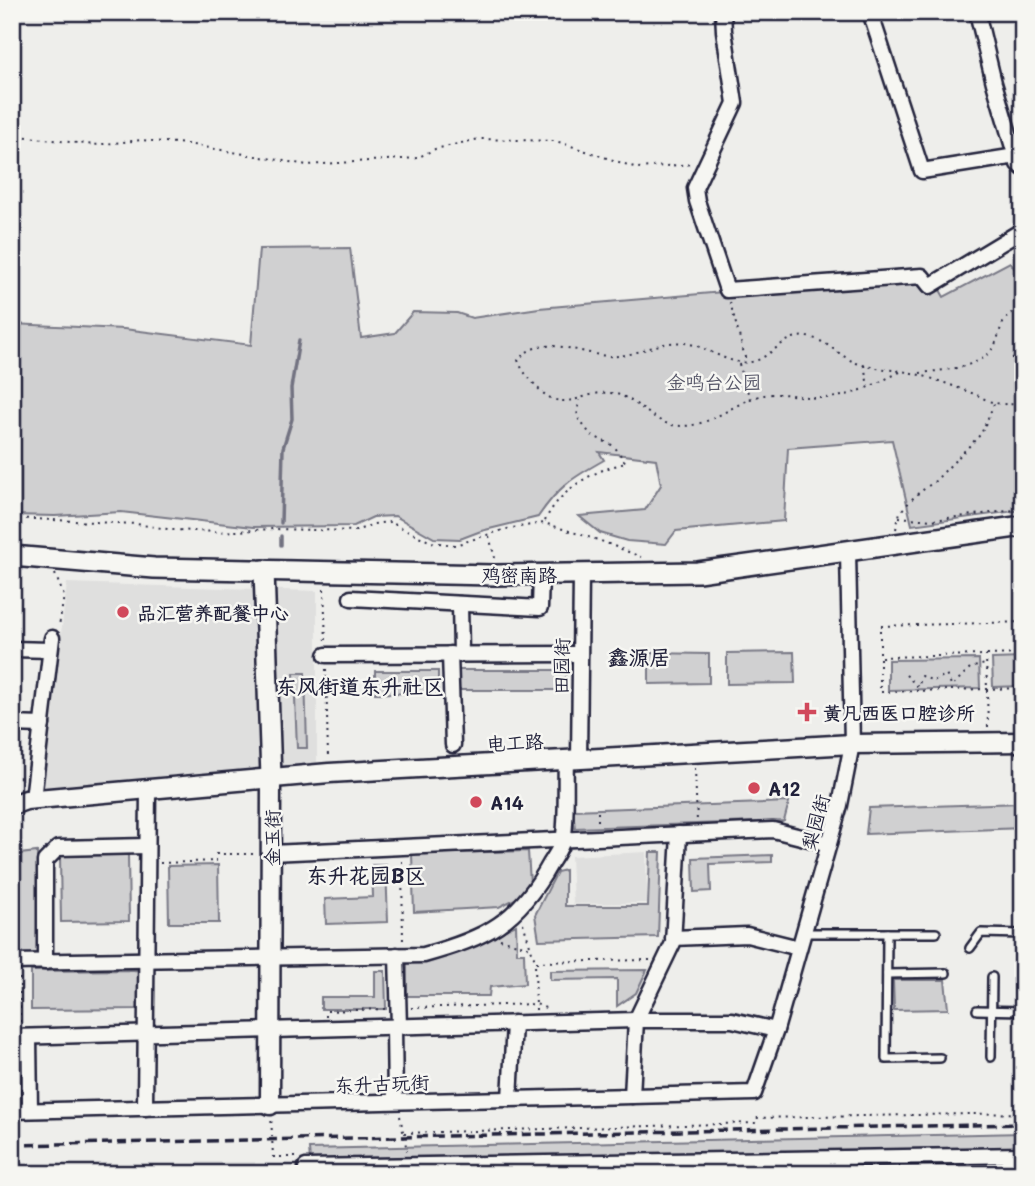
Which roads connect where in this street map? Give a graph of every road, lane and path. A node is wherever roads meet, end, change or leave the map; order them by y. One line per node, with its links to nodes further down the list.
1 (723, 12): 5 (street)
2 (870, 12): 6 (street)
3 (977, 12): 6 (street)
4 (12, 135): 5 (path)
5 (708, 162): 8 (street)
6 (1019, 162)
7 (1023, 230): 8 (street)
8 (727, 290): 13 (path)
9 (1023, 314): 16 (path)
10 (1023, 356): 11 (path)
11 (1012, 358)
12 (738, 362): 13 (path); 18 (path); 19 (path)
13 (746, 362): 14 (path)
14 (863, 365): 15 (path); 17 (path)
15 (900, 372): 16 (path); 17 (path)
16 (916, 374): 20 (path)
17 (868, 387): 19 (path)
18 (579, 399): 19 (path); 25 (path)
19 (750, 400)
20 (994, 403): 21 (path); 23 (path)
21 (1023, 404)
22 (1023, 509): 23 (path)
23 (899, 517): 28 (path)
24 (12, 518): 27 (path)
25 (544, 523): 27 (path); 31 (path)
26 (1023, 526): 29 (main road, 鸡密南路)
27 (489, 535): 32 (path)
28 (894, 536)
29 (848, 552): 36 (main road, 鸡密南路); 57 (street, 梨园街)
30 (12, 556): 34 (main road, 鸡密南路)
31 (639, 556)
32 (495, 561)
33 (54, 570): 41 (path)
34 (264, 570): 35 (main road, 鸡密南路); 62 (main road, 金玉街)
35 (541, 574): 36 (main road, 鸡密南路); 39 (street)
36 (581, 574): 44 (street, 田园街)
37 (324, 581): 46 (path)
38 (351, 598): 39 (street)
39 (460, 604): 43 (street)
40 (1023, 622): 48 (path)
41 (51, 644): 42 (street); 54 (street)
42 (12, 649)
43 (455, 654): 44 (street); 46 (street); 58 (street)
44 (580, 654): 59 (street, 田园街)
45 (1023, 654): 47 (path)
46 (326, 655): 61 (path)
47 (986, 655): 48 (path); 49 (path)
48 (880, 657): 52 (path)
49 (986, 664): 50 (path); 52 (path)
50 (906, 675)
51 (1023, 688): 52 (path)
52 (987, 689): 55 (path)
53 (12, 724): 54 (street)
54 (41, 725): 64 (street)
55 (988, 742): 56 (street, 电工路); 57 (street, 电工路)
56 (1023, 742)
57 (852, 744): 59 (street, 电工路); 69 (street, 梨园街)
58 (453, 745)
59 (572, 760): 61 (street, 电工路); 68 (street, 田园街)
60 (695, 768): 66 (path)
61 (329, 773): 62 (street, 电工路)
62 (271, 778): 63 (street, 电工路); 72 (street, 金玉街)
63 (148, 789): 64 (street, 电工路); 70 (street)
64 (33, 799): 65 (street, 电工路)
65 (12, 806)
66 (698, 833): 67 (street); 69 (street)
67 (679, 834): 68 (street); 80 (street)
68 (564, 838): 71 (street); 74 (street)
69 (829, 844): 75 (street, 梨园街)
70 (147, 846): 73 (street); 89 (street)
71 (401, 847): 72 (street); 84 (path)
72 (271, 853): 73 (path); 85 (street, 金玉街)
73 (147, 864): 86 (street)
74 (518, 909): 78 (street); 81 (path)
75 (804, 933): 76 (lane); 82 (street, 梨园街)
76 (887, 933): 77 (lane); 92 (lane)
77 (936, 933)
78 (485, 934): 81 (path); 84 (street)
79 (1023, 934): 83 (lane)
80 (673, 938): 82 (street); 87 (street)
81 (531, 948): 90 (path)
82 (799, 948): 105 (street, 梨园街)
83 (970, 948)
84 (400, 950): 85 (street); 95 (street)
85 (270, 958): 86 (street); 106 (street, 金玉街)
86 (146, 960): 89 (street); 107 (street)
87 (665, 960): 90 (path); 100 (street)
88 (16, 962): 89 (street); 108 (path)
89 (45, 962)
90 (535, 962): 94 (path)
91 (946, 973): 92 (lane)
92 (887, 974): 110 (lane)
93 (992, 977): 97 (lane)
94 (536, 1004): 95 (path); 98 (path); 101 (path)
95 (398, 1008): 103 (street); 104 (path)
96 (976, 1010): 97 (lane)
97 (991, 1010): 99 (lane); 109 (lane)
98 (555, 1011)
99 (1023, 1011)
100 (636, 1020): 101 (street); 105 (street); 112 (street)
101 (536, 1022): 102 (street)
102 (514, 1023): 103 (street); 113 (street)
103 (396, 1028): 104 (street); 114 (street)
104 (326, 1030): 106 (street)
105 (776, 1030): 111 (street, 梨园街)
106 (270, 1031): 107 (street); 117 (street, 金玉街)
107 (145, 1034): 108 (street); 115 (street)
108 (20, 1037): 116 (street)
109 (991, 1057)
110 (940, 1058)
111 (754, 1093): 112 (street, 东升古玩街)
112 (632, 1096): 113 (street, 东升古玩街)
113 (510, 1099): 114 (street, 东升古玩街)
114 (395, 1101): 117 (street, 东升古玩街); 120 (path)
115 (145, 1108): 116 (street, 东升古玩街); 117 (street, 东升古玩街)
116 (30, 1110): 118 (street, 东升古玩街)
117 (271, 1110): 122 (path, bridge)
118 (12, 1111)
119 (1023, 1113): 120 (path)
120 (404, 1133): 124 (path)
121 (1023, 1155): 123 (street)
122 (273, 1157)
123 (903, 1157): 125 (street); 127 (street)
124 (412, 1165): 125 (street); 126 (street)
125 (757, 1167)
126 (307, 1174)
127 (903, 1174)

